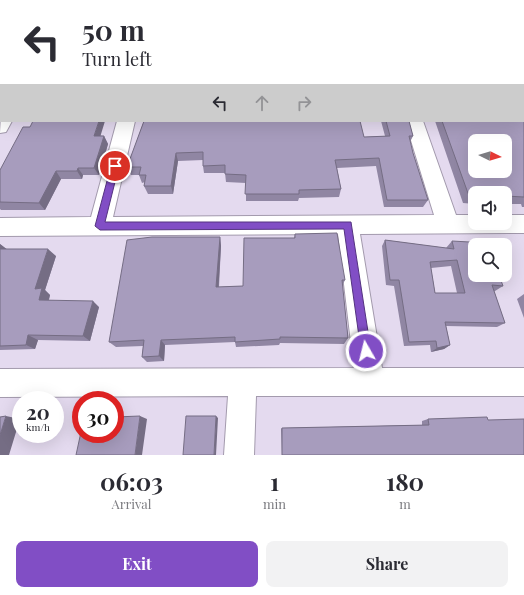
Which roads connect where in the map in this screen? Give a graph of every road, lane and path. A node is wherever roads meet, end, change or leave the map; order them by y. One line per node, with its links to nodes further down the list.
1 (126, 122): 6 (street)
2 (414, 122): 3 (street)
3 (448, 224): 4 (street); 5 (street)
4 (524, 224)
5 (348, 225): 6 (street); 9 (street)
6 (100, 226): 7 (street)
7 (0, 227)
8 (243, 382): 9 (street); 11 (street); 12 (street)
9 (370, 382): 10 (street)
10 (524, 382)
11 (0, 383)
12 (239, 455)

